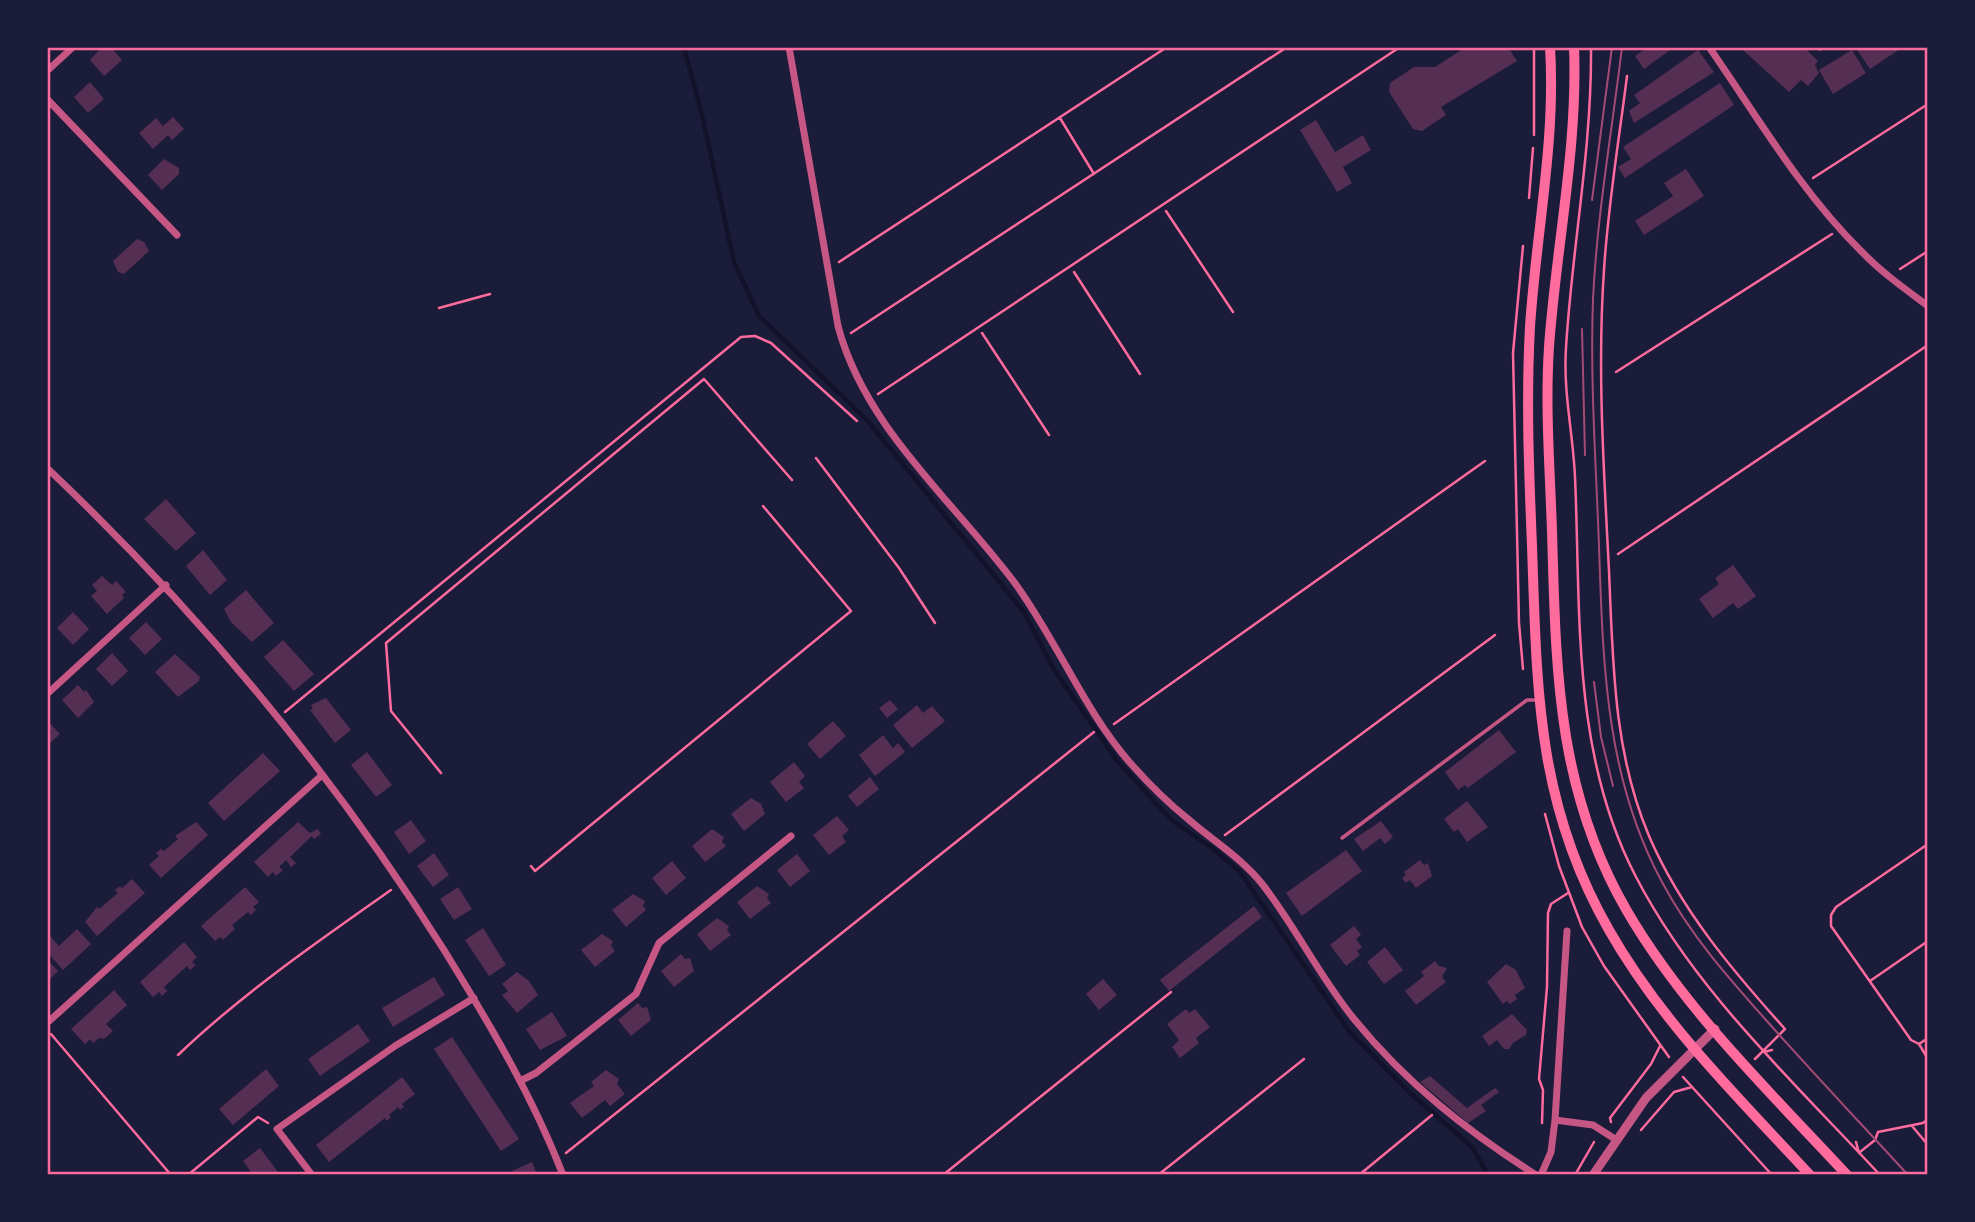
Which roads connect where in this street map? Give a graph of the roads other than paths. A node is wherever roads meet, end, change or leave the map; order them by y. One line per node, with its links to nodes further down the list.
1 (73, 47): 6 (street)
2 (789, 47): 27 (street)
3 (1550, 47): 13 (main road)
4 (1709, 47): 9 (street)
5 (1574, 49): 20 (main road)
6 (47, 71)
7 (47, 99): 8 (street)
8 (177, 235)
9 (1928, 306)
10 (47, 468): 11 (street)
11 (166, 586): 12 (street); 14 (street)
12 (47, 694)
13 (1538, 700): 16 (lane); 21 (main road)
14 (321, 776): 18 (street); 19 (street)
15 (791, 836): 22 (street)
16 (1342, 838)
17 (1567, 931): 23 (street)
18 (474, 998): 22 (street); 25 (street)
19 (47, 1023)
20 (1715, 1029): 21 (street); 31 (main road)
21 (1695, 1048): 24 (street); 30 (main road)
22 (522, 1080): 26 (street)
23 (1555, 1120): 24 (street); 28 (street)
24 (1615, 1139): 29 (street)
25 (312, 1175)
26 (563, 1175)
27 (1536, 1175)
28 (1541, 1175)
29 (1593, 1175)
30 (1810, 1175)
31 (1847, 1175)

